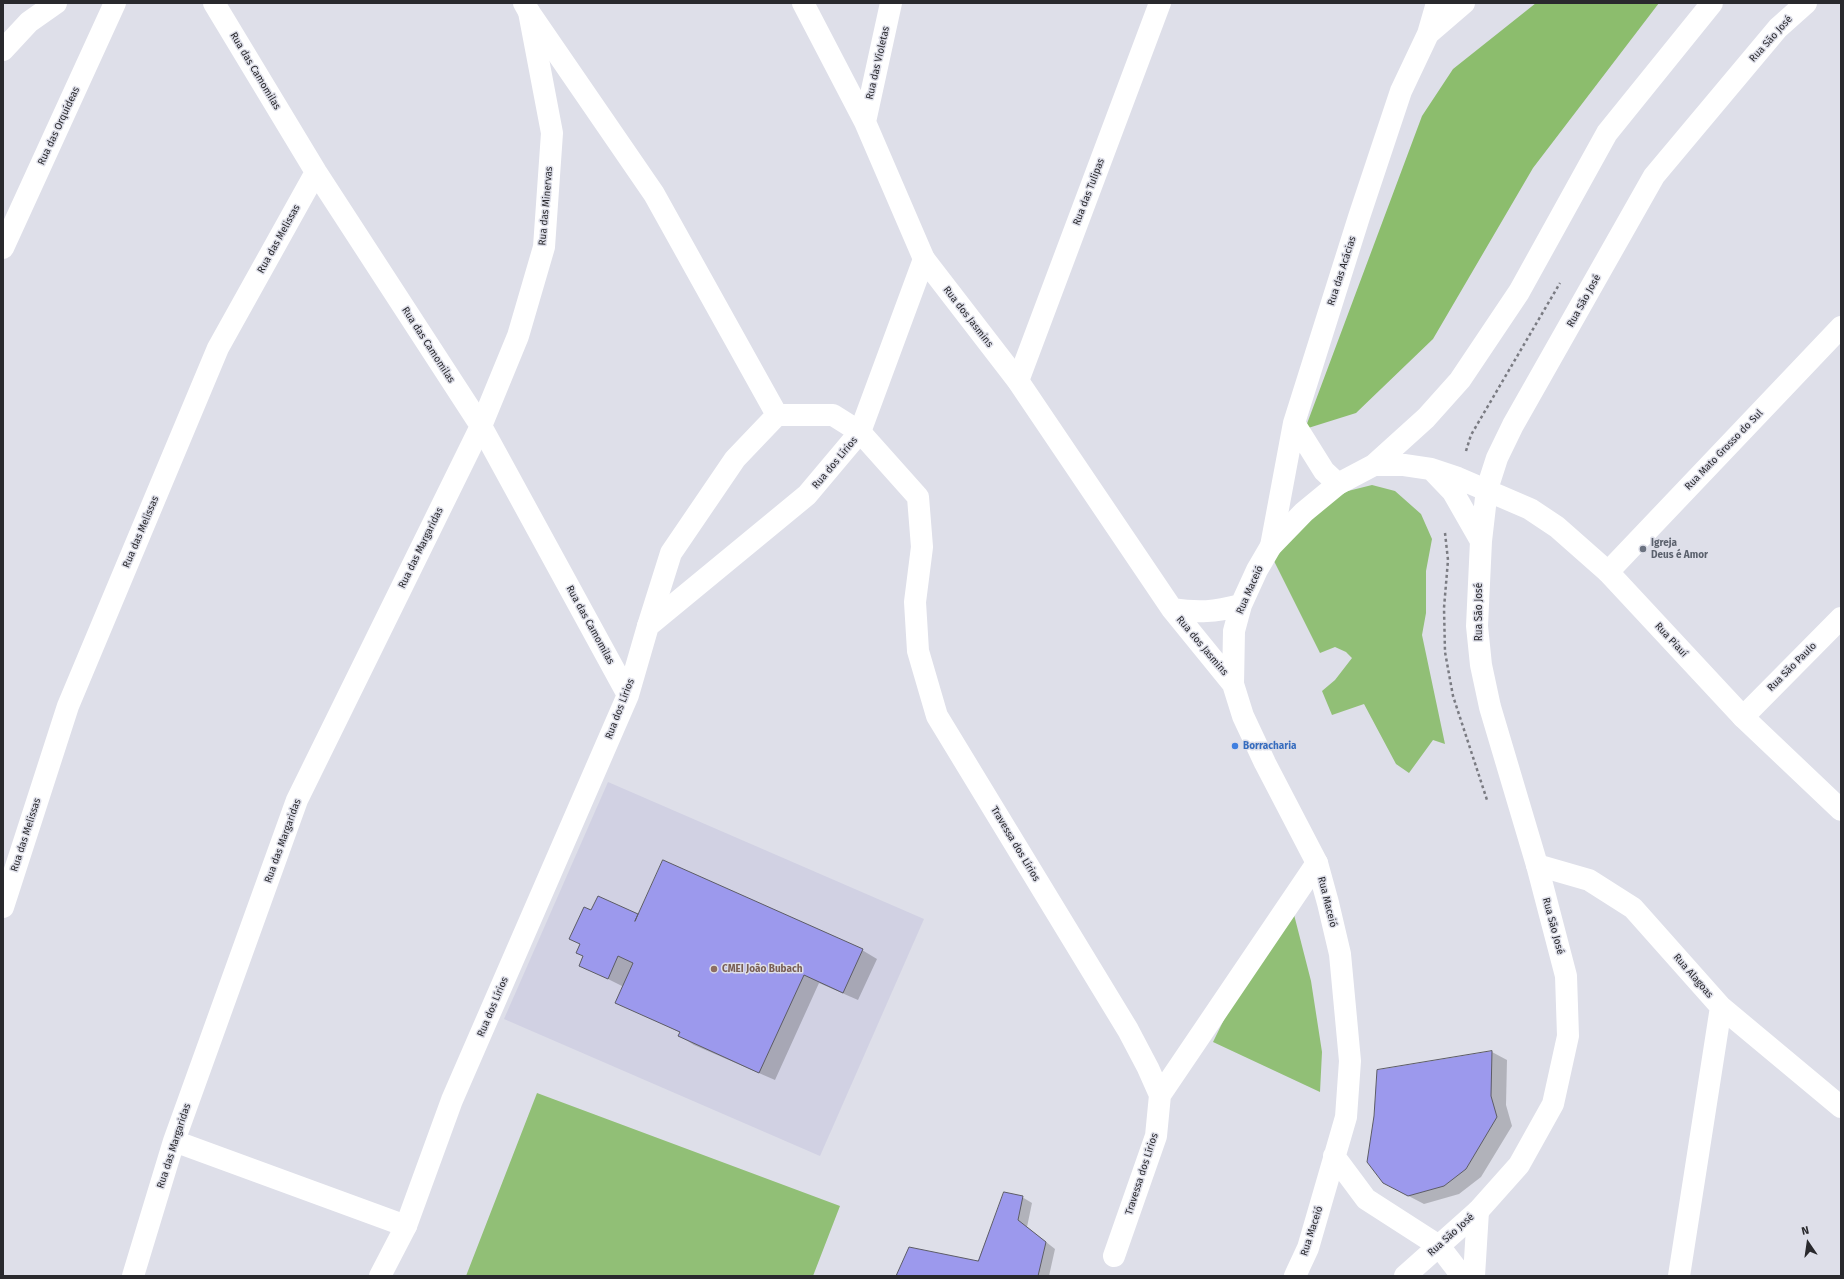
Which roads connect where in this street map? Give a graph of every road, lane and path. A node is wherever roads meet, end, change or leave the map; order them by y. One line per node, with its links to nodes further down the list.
1 (56, 3): 13 (street)
2 (115, 3): 16 (street, Rua das Orquídeas)
3 (214, 3): 15 (street, Rua das Camomilas)
4 (803, 3): 14 (street, Rua dos Jasmins)
5 (891, 3): 14 (street, Rua das Violetas)
6 (1160, 3): 20 (street, Rua das Tulipas)
7 (1437, 3): 12 (street, Rua das Acácias)
8 (1464, 3): 12 (street)
9 (1712, 3): 25 (street)
10 (1806, 3): 28 (street, Rua São José)
11 (527, 7): 21 (street); 23 (street, Rua das Minervas)
12 (1428, 34): 22 (street, Rua das Acácias)
13 (3, 50)
14 (864, 122): 17 (street, Rua dos Jasmins)
15 (316, 172): 23 (street, Rua das Camomilas); 43 (street, Rua das Melissas)
16 (3, 248)
17 (924, 259): 20 (street, Rua dos Jasmins); 24 (street, Rua dos Lírios)
18 (1563, 278): 27 (path)
19 (1841, 327): 31 (street, Rua Mato Grosso do Sul)
20 (1018, 381): 33 (street, Rua dos Jasmins)
21 (777, 415): 24 (street, Travessa dos Lírios); 35 (street)
22 (1294, 423): 26 (street); 30 (street, Rua das Acácias)
23 (481, 426): 37 (street, Rua das Camomilas); 47 (street, Rua das Margaridas)
24 (860, 432): 35 (street, Rua dos Lírios); 45 (street, Travessa dos Lírios)
25 (1374, 465): 26 (street); 27 (street)
26 (1338, 484): 30 (street)
27 (1456, 485): 28 (street, Rua Piauí); 29 (street); 39 (path)
28 (1487, 489): 29 (street, Rua São José); 31 (street, Rua Piauí)
29 (1481, 541): 42 (street, Rua São José)
30 (1271, 546): 32 (street, Rua Maceió)
31 (1608, 572): 38 (street, Rua Piauí)
32 (1241, 605): 33 (street, Rua dos Jasmins); 36 (street, Rua Maceió)
33 (1172, 609): 36 (street, Rua dos Jasmins)
34 (1841, 618): 38 (street, Rua São Paulo)
35 (648, 626): 37 (street, Rua dos Lírios)
36 (1233, 684): 41 (street, Rua Maceió)
37 (628, 694): 50 (street, Rua dos Lírios)
38 (1743, 717): 40 (street, Rua Piauí)
39 (1489, 805)
40 (1841, 810)
41 (1317, 863): 45 (street); 48 (street, Rua Maceió)
42 (1537, 865): 44 (street, Rua Alagoas); 49 (street, Rua São José)
43 (3, 907)
44 (1721, 1007): 46 (street, Rua Alagoas); 59 (street)
45 (1160, 1096): 52 (street, Travessa dos Lírios)
46 (1841, 1106)
47 (174, 1141): 50 (street); 53 (street, Rua das Margaridas)
48 (1334, 1156): 51 (street); 55 (street, Rua Maceió)
49 (1478, 1210): 51 (street, Rua São José); 58 (street)
50 (406, 1226): 54 (street, Rua dos Lírios)
51 (1439, 1246): 56 (street, Rua São José); 57 (street)
52 (1114, 1256)
53 (133, 1276)
54 (380, 1276)
55 (1295, 1276)
56 (1406, 1276)
57 (1462, 1276)
58 (1474, 1276)
59 (1679, 1276)

